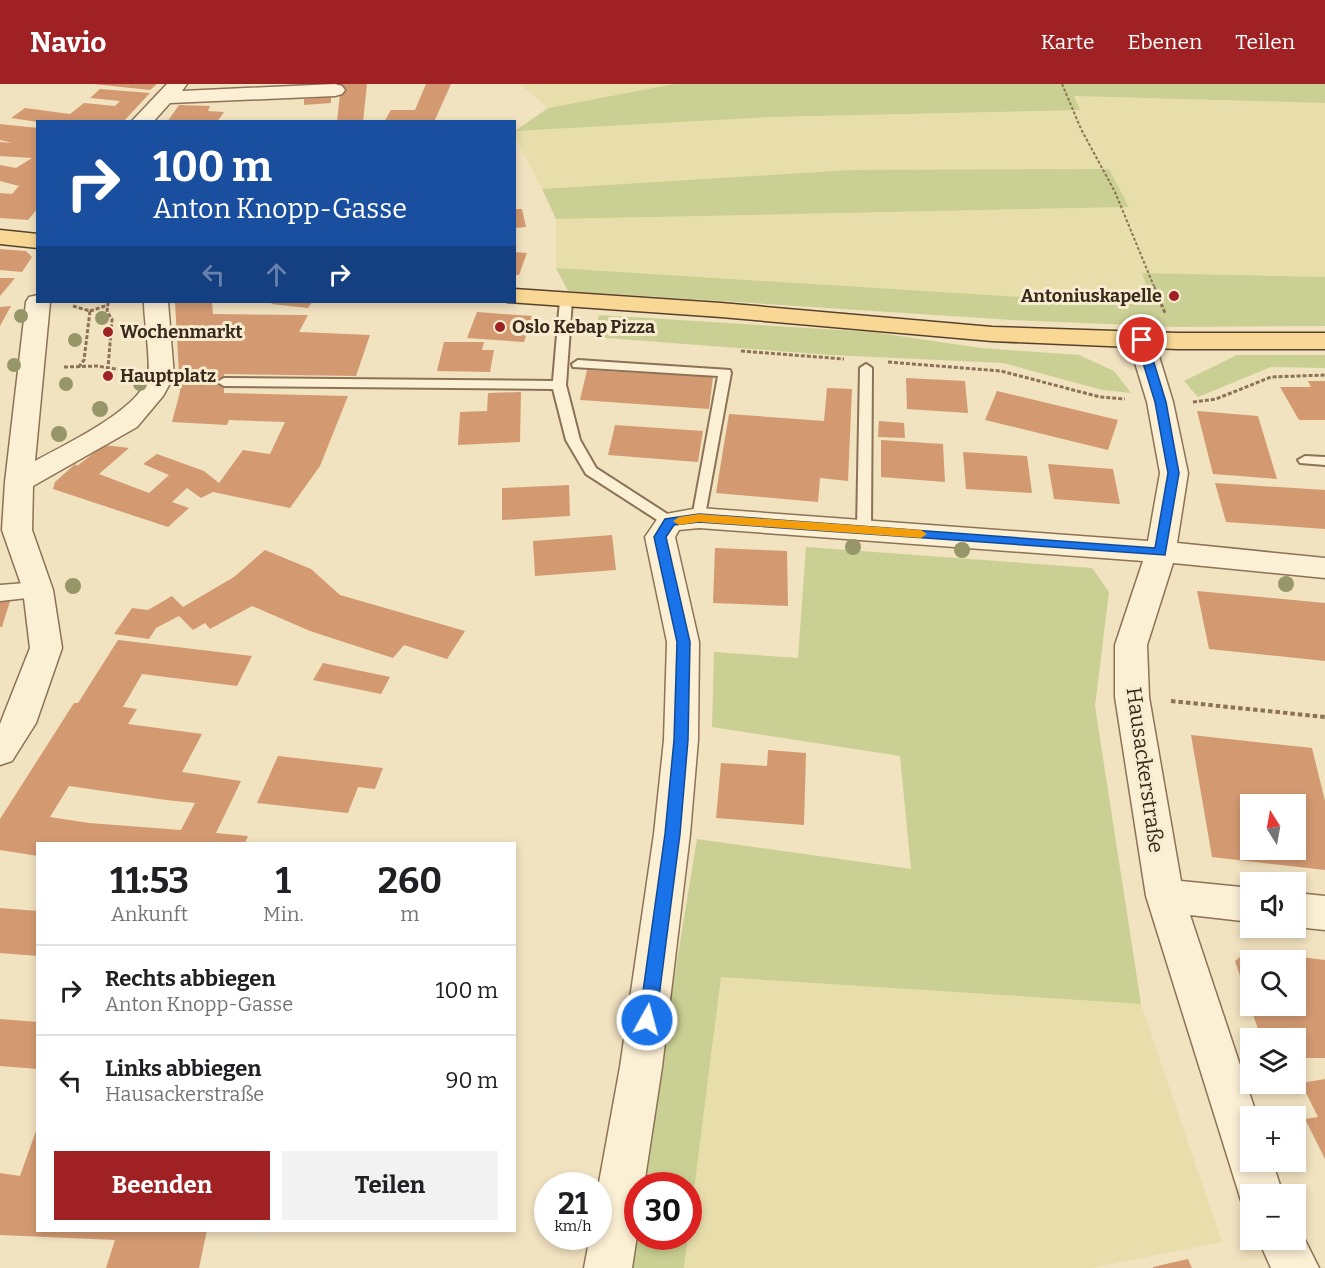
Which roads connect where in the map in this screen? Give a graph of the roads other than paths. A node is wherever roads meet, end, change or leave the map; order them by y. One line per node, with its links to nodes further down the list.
1 (178, 84): 3 (street)
2 (335, 90): 3 (street)
3 (163, 98): 4 (street)
4 (143, 120)
5 (0, 237): 6 (main road)
6 (36, 240)
7 (516, 296): 8 (main road)
8 (566, 300): 11 (main road); 16 (lane)
9 (38, 303): 19 (street)
10 (156, 303): 19 (street)
11 (1142, 340): 12 (main road); 22 (street, Hausackerstraße)
12 (1325, 341)
13 (578, 364): 20 (lane)
14 (866, 368): 21 (lane)
15 (224, 382): 16 (lane)
16 (559, 385): 20 (lane)
17 (1305, 460): 18 (lane)
18 (1325, 461)
19 (19, 482): 24 (street)
20 (685, 520): 21 (street); 33 (street)
21 (864, 530): 22 (street)
22 (1161, 552): 23 (street); 27 (street, Hausackerstraße)
23 (1325, 568)
24 (38, 590): 25 (street); 26 (street)
25 (0, 593)
26 (0, 751)
27 (1165, 896): 28 (street); 31 (street, Hausackerstraße)
28 (1240, 904)
29 (1306, 911): 30 (street)
30 (1325, 913)
31 (1257, 1184)
32 (1286, 1250): 34 (street)
33 (608, 1268)
34 (1295, 1268)

